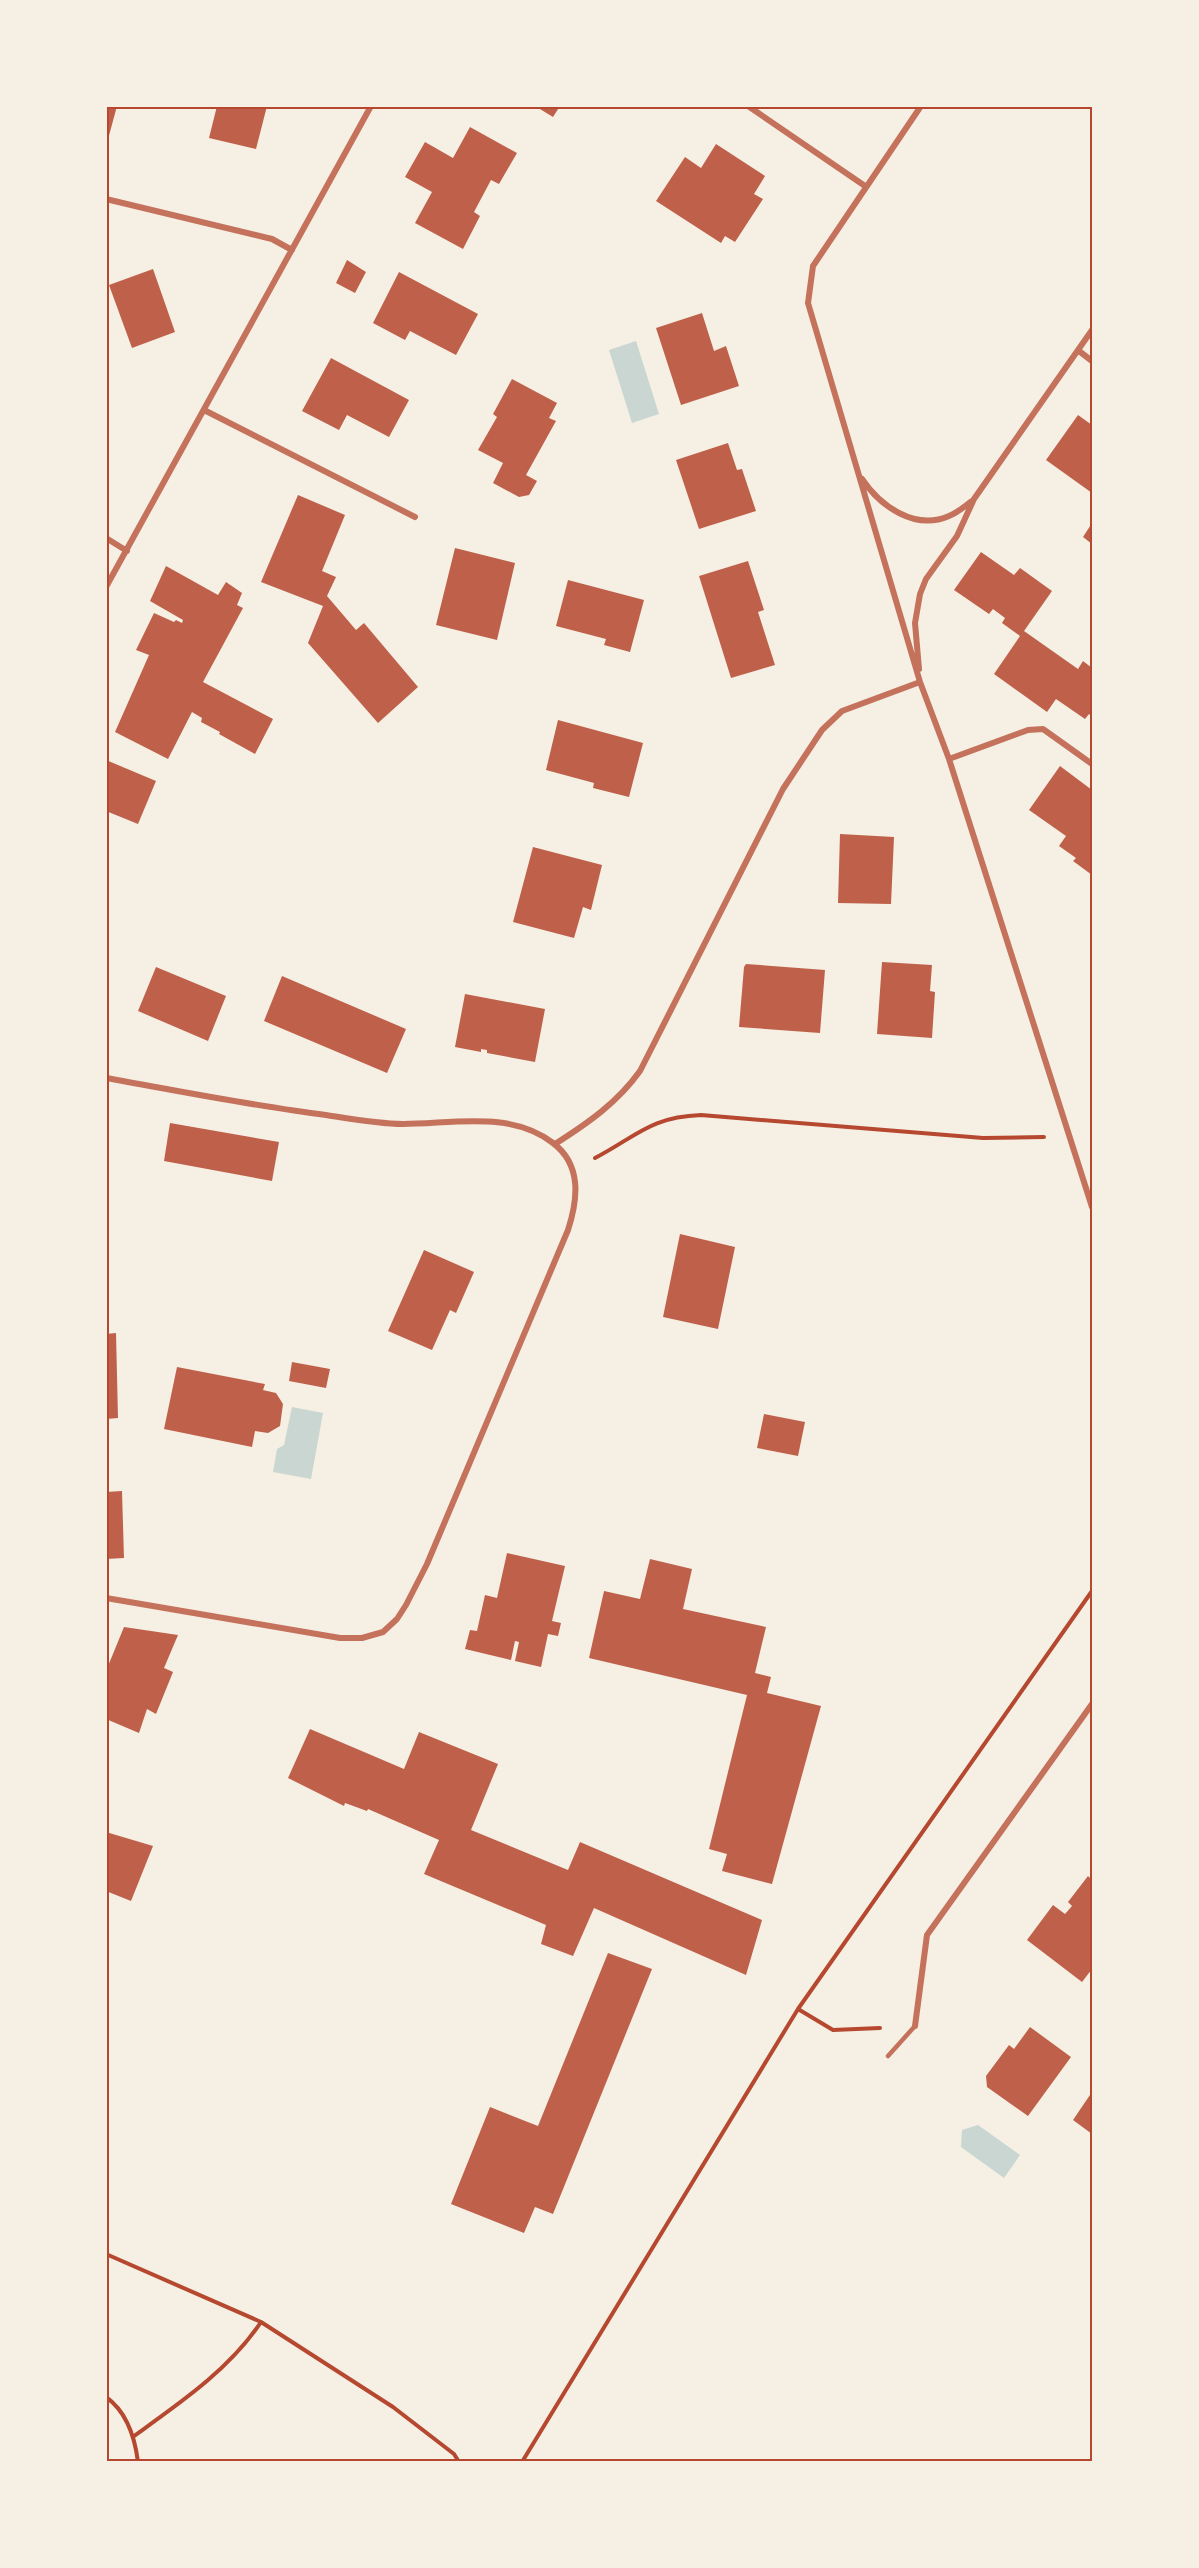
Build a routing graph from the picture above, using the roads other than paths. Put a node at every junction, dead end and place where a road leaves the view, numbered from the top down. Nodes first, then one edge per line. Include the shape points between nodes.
1 (371, 106) edge
2 (748, 106) edge
3 (921, 106) edge
4 (865, 186) junction
5 (106, 199) edge
6 (292, 250) junction
7 (1092, 330) edge
8 (1078, 351) junction
9 (1092, 361) edge
10 (204, 410) junction
11 (859, 474) junction
12 (974, 499) junction
13 (415, 517) dead end
14 (106, 538) edge
15 (127, 551) junction
16 (106, 587) edge
17 (920, 682) junction
18 (949, 759) junction
19 (1092, 764) edge
20 (106, 1078) edge
21 (555, 1144) junction
22 (1092, 1207) edge
23 (106, 1598) edge
24 (1092, 1704) edge
25 (915, 2026) joint
26 (888, 2056) dead end

1 - 6 street
2 - 4 street
3 - 4 street
4 - 11 street via 813,266 808,291 808,303
5 - 6 street via 272,239
6 - 10 street
7 - 8 street
8 - 9 street
8 - 12 street
10 - 13 street
10 - 15 street
11 - 12 street via 881,502 912,518 949,517
11 - 17 street
12 - 17 street via 957,536 934,565 920,594 915,623
14 - 15 street
15 - 16 street
17 - 18 street
17 - 21 street via 842,711 822,730 783,789 640,1071 618,1098
18 - 19 street via 1028,730 1042,729
18 - 22 street
20 - 21 street via 324,1115 402,1124 471,1119 516,1126
21 - 23 street via 573,1169 576,1200 568,1230 427,1564 397,1619 383,1632 362,1638 340,1638
24 - 25 street via 927,1935
25 - 26 lane

